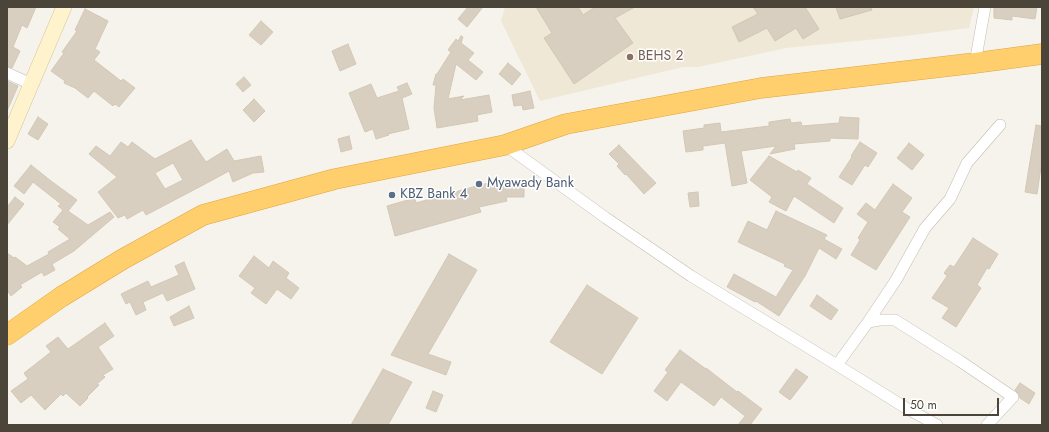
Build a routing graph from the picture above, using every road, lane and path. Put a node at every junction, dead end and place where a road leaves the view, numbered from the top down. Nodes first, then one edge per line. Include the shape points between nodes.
1 (64, 7) edge
2 (985, 7) edge
3 (1042, 54) edge
4 (974, 63) junction
5 (7, 73) edge
6 (31, 84) junction
7 (1000, 126) dead end
8 (7, 141) edge
9 (505, 145) junction
10 (868, 322) junction
11 (7, 335) edge
12 (837, 365) junction
13 (937, 425) edge
14 (986, 425) edge

1 - 6 street
2 - 4 street
3 - 4 highway
4 - 9 highway via 761,88 566,124
5 - 6 street
6 - 8 street
7 - 10 street via 967,163 950,199 925,228 896,280
9 - 11 highway via 335,179 203,215 123,259
9 - 12 street via 691,276
10 - 12 street
10 - 14 street via 895,320 1013,397
12 - 13 street

